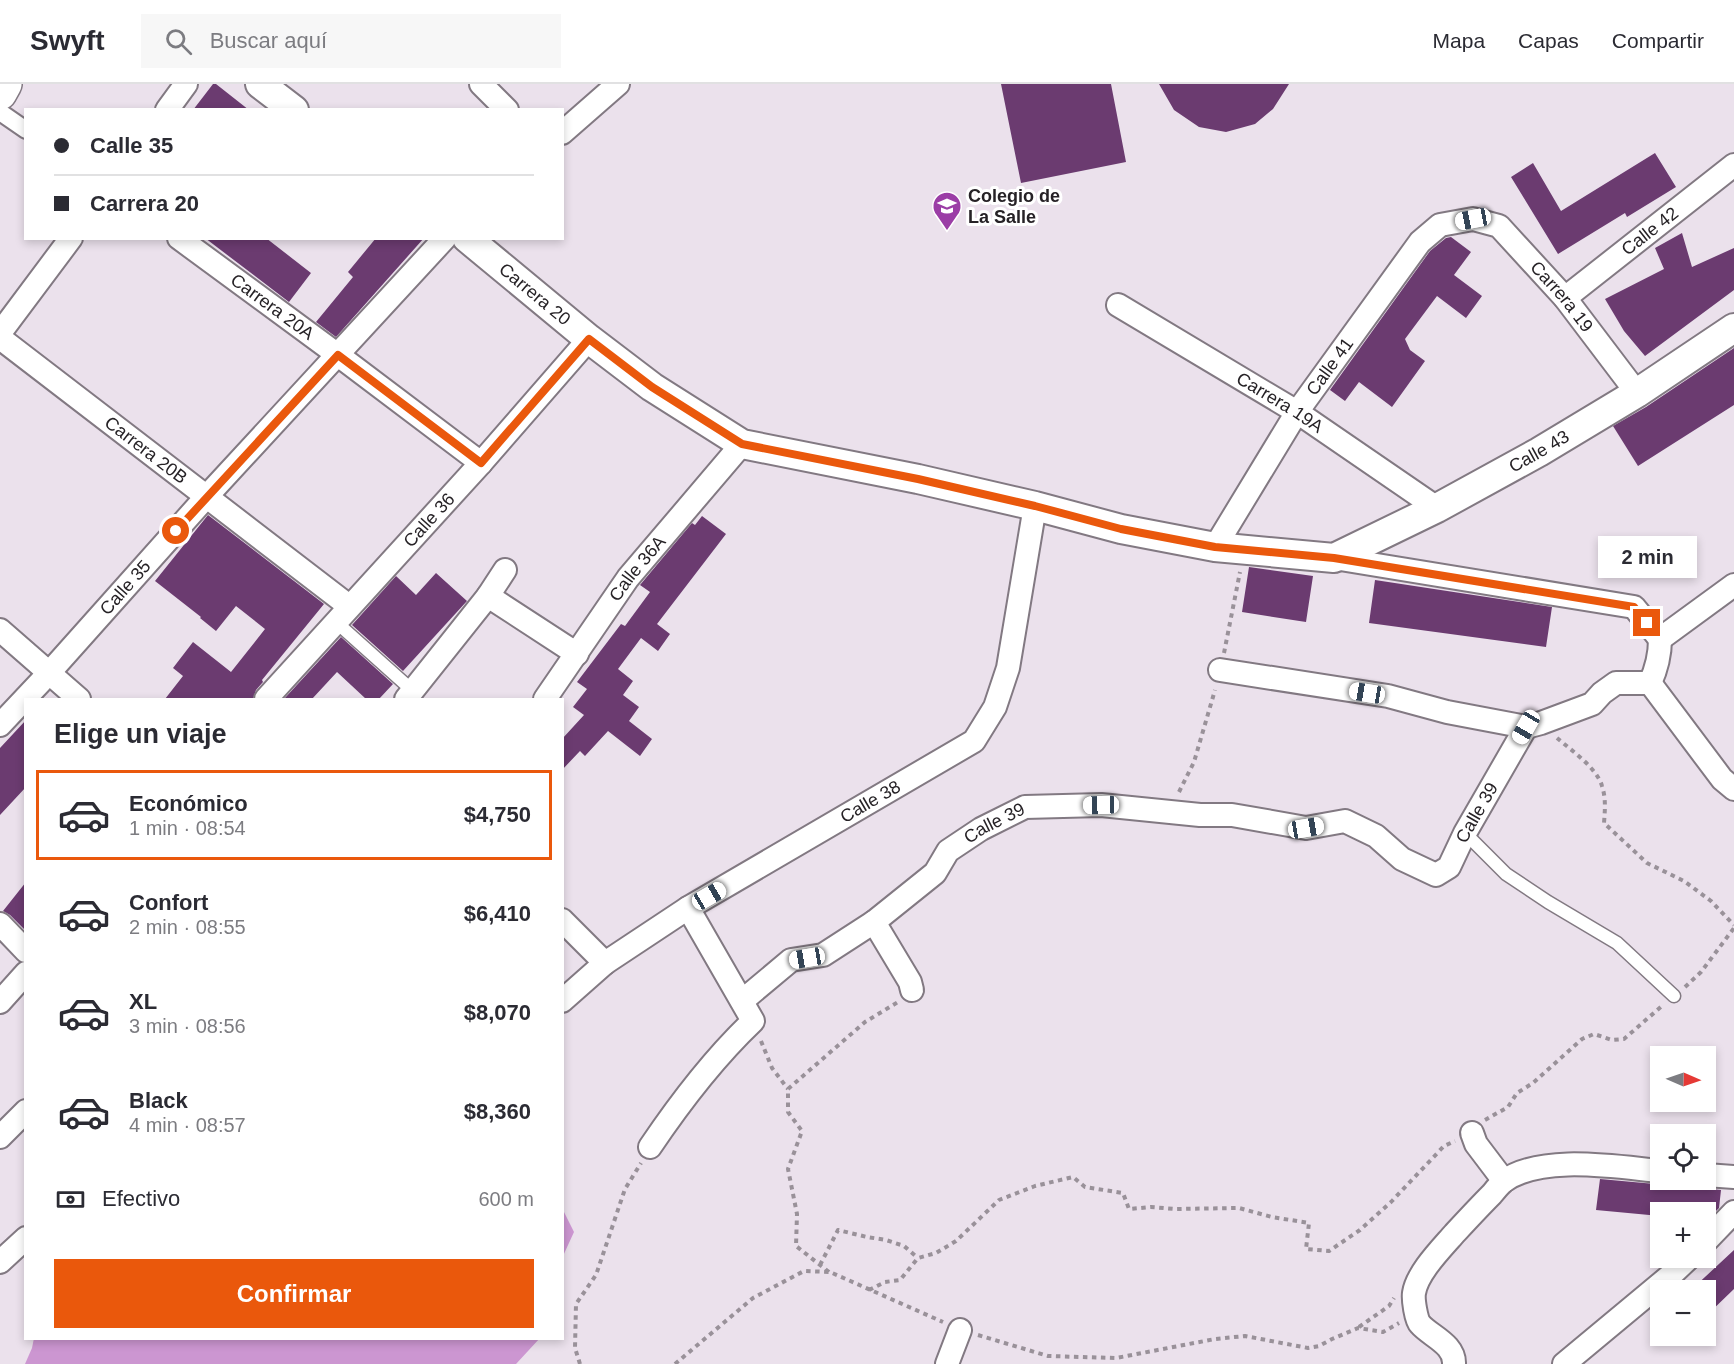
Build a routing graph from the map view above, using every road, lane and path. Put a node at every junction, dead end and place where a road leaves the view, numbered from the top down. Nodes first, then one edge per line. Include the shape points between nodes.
1 (4, 84) edge
2 (186, 84) edge
3 (260, 84) edge
4 (481, 84) edge
5 (618, 84) edge
6 (0, 93) edge
7 (168, 108) edge
8 (291, 108) edge
9 (505, 108) edge
10 (0, 112) edge
11 (24, 129) edge
12 (564, 131) edge
13 (1734, 165) edge
14 (1473, 219) joint
15 (70, 240) edge
16 (181, 240) edge
17 (443, 240) edge
18 (469, 240) edge
19 (1565, 298) junction
20 (1118, 305) dead end
21 (1734, 328) edge
22 (0, 333) edge
23 (0, 338) edge
24 (589, 339) junction
25 (338, 355) junction
26 (1637, 393) junction
27 (1297, 412) junction
28 (742, 444) junction
29 (481, 463) junction
30 (207, 496) junction
31 (1035, 506) junction
32 (1437, 508) junction
33 (1215, 547) junction
34 (1334, 558) junction
35 (505, 570) dead end
36 (1734, 585) edge
37 (488, 596) junction
38 (343, 614) junction
39 (0, 630) edge
40 (1660, 639) junction
41 (577, 654) junction
42 (1220, 670) dead end
43 (50, 673) junction
44 (1650, 683) junction
45 (409, 695) edge
46 (26, 698) edge
47 (78, 698) edge
48 (267, 698) edge
49 (546, 698) edge
50 (24, 700) edge
51 (0, 725) edge
52 (1533, 725) junction
53 (1734, 789) edge
54 (1465, 833) junction
55 (688, 908) junction
56 (564, 922) edge
57 (874, 922) junction
58 (0, 924) edge
59 (1734, 926) edge
60 (24, 949) edge
61 (604, 963) junction
62 (24, 975) edge
63 (912, 990) joint
64 (1674, 996) junction
65 (564, 999) edge
66 (742, 1001) junction
67 (0, 1002) edge
68 (753, 1021) junction
69 (788, 1089) junction
70 (24, 1113) edge
71 (1472, 1132) junction
72 (0, 1137) edge
73 (650, 1147) joint
74 (1650, 1170) edge
75 (1716, 1176) edge
76 (1734, 1177) edge
77 (1504, 1181) junction
78 (1734, 1212) edge
79 (1716, 1231) edge
80 (24, 1240) edge
81 (918, 1258) junction
82 (0, 1262) edge
83 (820, 1265) junction
84 (1678, 1268) edge
85 (830, 1272) junction
86 (1422, 1275) junction
87 (869, 1290) junction
88 (1416, 1317) junction
89 (1358, 1328) junction
90 (960, 1330) junction
91 (580, 1364) edge
92 (675, 1364) edge
93 (947, 1364) edge
94 (1454, 1364) edge
95 (1564, 1364) edge

1 - 6 highway
2 - 7 street
3 - 8 street
4 - 9 street
5 - 12 street
10 - 11 street
13 - 19 street, Calle 42
14 - 19 street, Carrera 19 via 1500,226
14 - 27 street, Calle 41 via 1440,225 1420,242
15 - 22 street
16 - 25 street, Carrera 20A
17 - 25 street, Calle 35
18 - 24 street, Carrera 20
19 - 26 street, Carrera 19
20 - 27 street, Carrera 19A
21 - 26 street, Calle 43
23 - 30 street, Carrera 20B
24 - 28 street, Carrera 20 via 652,387
24 - 29 street, Calle 36
25 - 29 street, Carrera 20A
25 - 30 street, Calle 35
26 - 32 street, Calle 43
27 - 32 street, Carrera 19A
27 - 33 street, Calle 41
28 - 31 street, Carrera 20
28 - 41 street, Calle 36A via 628,578
29 - 38 street, Calle 36
30 - 38 street, Carrera 20B
30 - 43 street, Calle 35
31 - 33 street, Carrera 20 via 1121,529
31 - 55 street, Calle 38 via 1008,668 995,708 974,741
32 - 34 street, Calle 43
33 - 34 street, Carrera 20
34 - 40 street, Carrera 20 via 1634,607
35 - 37 street
36 - 40 street
37 - 41 street
37 - 45 street
38 - 45 lane
38 - 48 street, Calle 36
39 - 43 street
40 - 44 street via 1660,655
41 - 49 street, Calle 36A
42 - 52 street via 1388,696 1448,712
43 - 46 street, Calle 35
43 - 47 street
44 - 52 street via 1617,683 1592,704
44 - 53 street via 1722,779
50 - 51 street, Calle 35
52 - 54 street, Calle 39
52 - 59 path via 1588,766 1602,783 1604,823 1647,863 1684,881 1712,901
54 - 57 street, Calle 39 via 1449,867 1436,875 1402,859 1376,836 1346,821 1306,828 1232,815 1101,805 1025,807 948,851 936,873
54 - 64 lane via 1506,874 1617,944
55 - 61 street, Calle 38
55 - 66 street
56 - 61 street
57 - 63 street
57 - 66 street via 823,955 791,960
58 - 60 street
59 - 64 path via 1701,972
61 - 65 street, Calle 38
62 - 67 street
63 - 69 path via 865,1022
64 - 71 path via 1624,1039 1594,1034 1582,1039 1517,1093 1508,1107
66 - 68 street
68 - 69 path via 772,1068
68 - 73 street via 683,1099
69 - 83 path via 788,1112 802,1131 788,1169 797,1214 796,1246
70 - 72 street
71 - 77 street via 1476,1144
71 - 81 path via 1444,1146 1383,1209 1329,1251 1306,1249 1309,1223 1239,1208 1129,1209 1123,1193 1085,1186 1073,1176 999,1200 956,1240 936,1253
73 - 91 path via 625,1189 596,1275 576,1304 575,1348
74 - 77 street via 1550,1165 1526,1170
75 - 76 street
77 - 86 street
78 - 79 street
80 - 82 street
81 - 83 path via 904,1246 838,1230
81 - 87 path via 900,1280
83 - 85 path
84 - 95 street
85 - 87 path
85 - 92 path via 804,1271 753,1298
86 - 88 street via 1413,1294
86 - 89 path
87 - 90 path
88 - 89 path via 1383,1332
88 - 94 street via 1445,1345
89 - 90 path via 1308,1348 1245,1336 1116,1358 1048,1356
90 - 93 street

